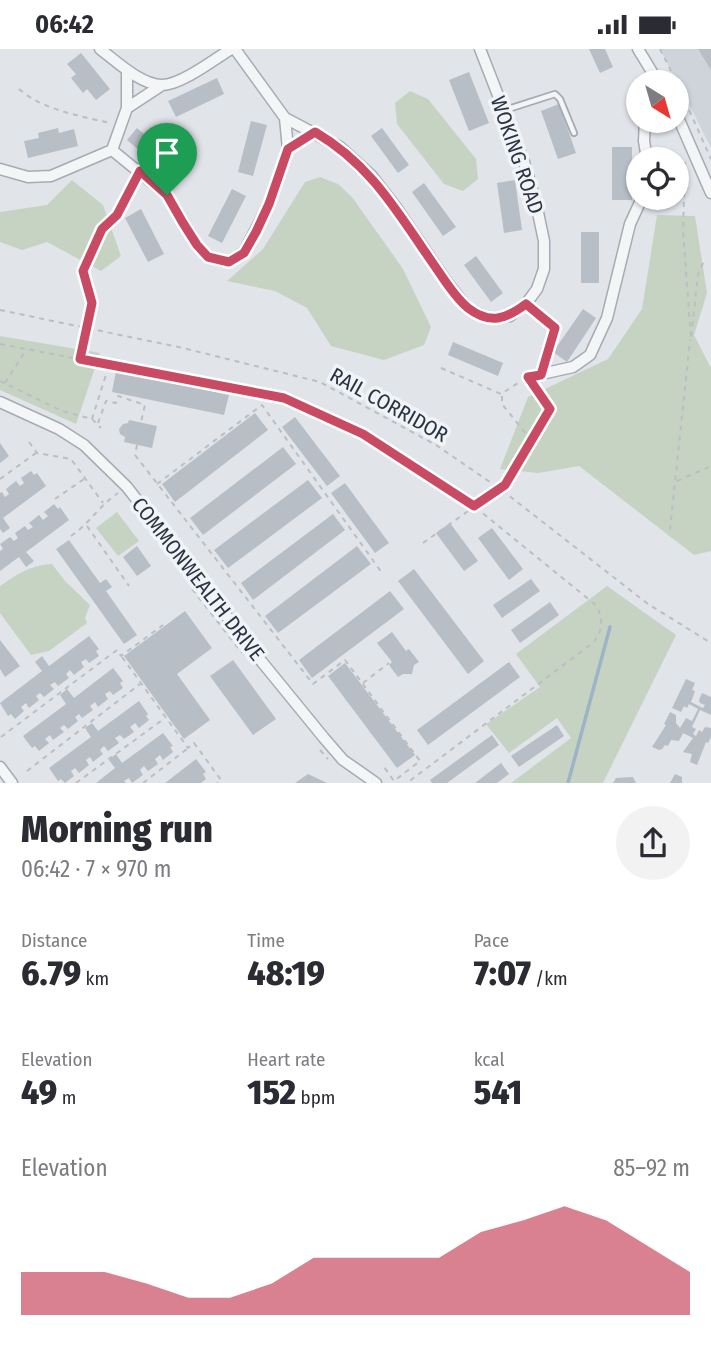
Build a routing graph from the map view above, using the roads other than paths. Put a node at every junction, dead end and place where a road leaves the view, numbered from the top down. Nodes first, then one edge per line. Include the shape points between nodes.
1 (100, 49) edge
2 (233, 49) edge
3 (480, 49) edge
4 (638, 49) edge
5 (127, 70) junction
6 (651, 70) edge
7 (162, 85) junction
8 (127, 108) junction
9 (504, 110) junction
10 (285, 118) junction
11 (315, 132) junction
12 (574, 133) dead end
13 (686, 133) edge
14 (288, 149) junction
15 (112, 151) junction
16 (0, 169) edge
17 (710, 186) edge
18 (636, 210) edge
19 (528, 377) road end
20 (0, 402) edge
21 (0, 767) edge
22 (12, 783) edge
23 (376, 783) edge

1 - 5 street
2 - 7 street
2 - 10 street
3 - 9 street, WOKING ROAD
4 - 6 street
5 - 7 street
5 - 8 street
7 - 8 street
8 - 15 street
9 - 11 street, WOKING ROAD via 536,203 544,269 526,304 510,316 498,318 467,308 371,176 340,146
9 - 12 lane via 555,94
10 - 11 street
10 - 14 street
11 - 14 street
13 - 17 street
14 - 15 street via 256,232 244,253 229,262 208,257 167,195
15 - 16 street via 51,176 28,177
18 - 19 street via 607,318 590,355 573,367
20 - 23 street, COMMONWEALTH DRIVE via 84,445 127,487 324,738 343,760
21 - 22 street

